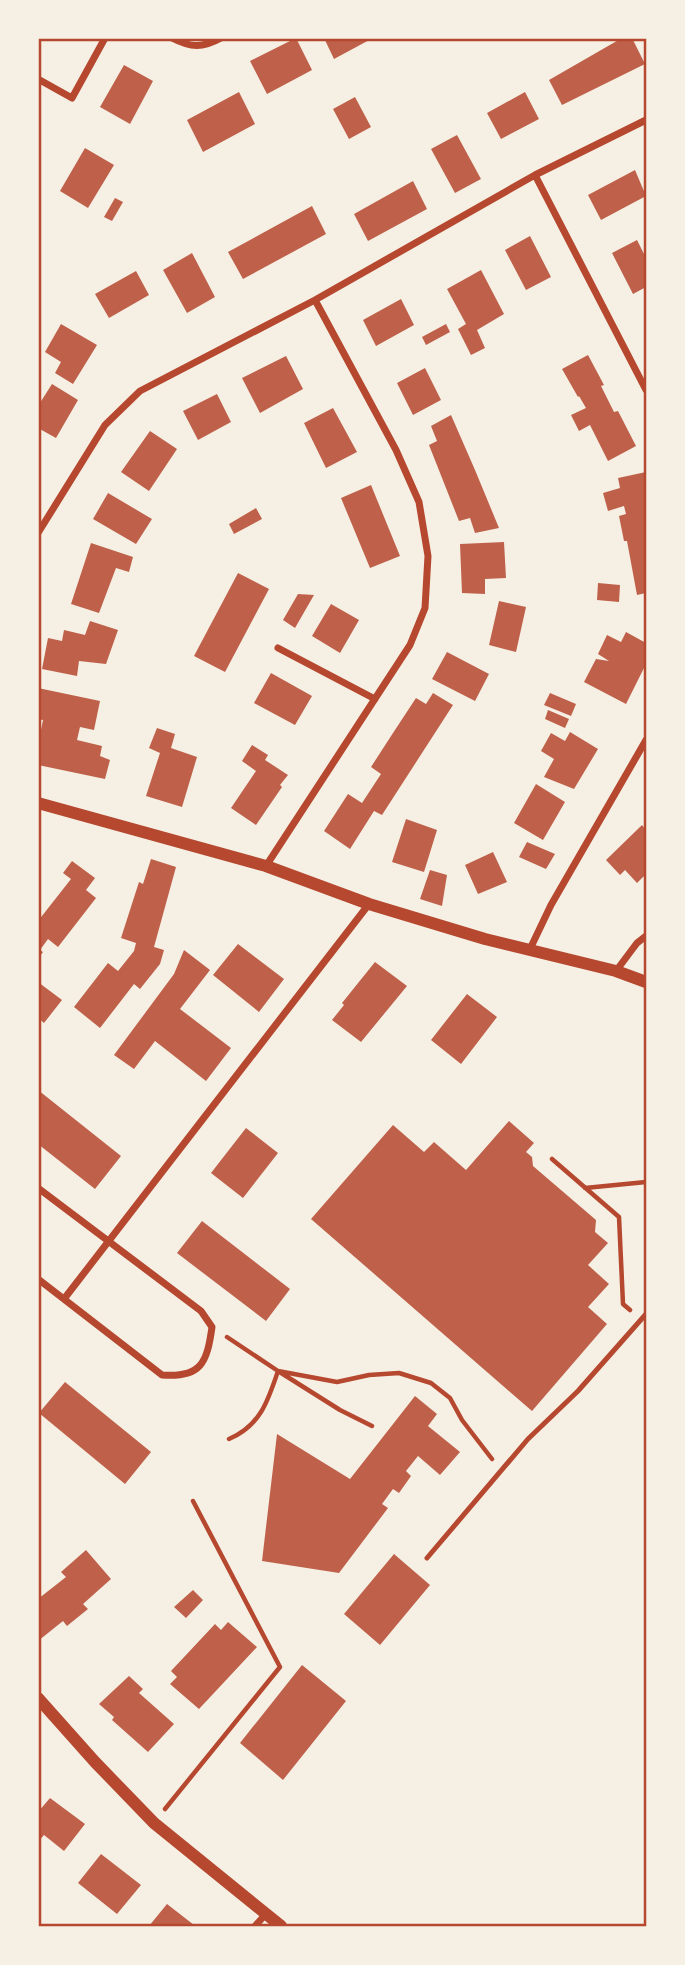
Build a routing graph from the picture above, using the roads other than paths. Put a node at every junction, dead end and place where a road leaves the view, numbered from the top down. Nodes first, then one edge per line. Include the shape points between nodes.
1 (104, 38) edge
2 (172, 38) edge
3 (221, 38) edge
4 (38, 79) edge
5 (646, 120) edge
6 (535, 175) junction
7 (315, 300) junction
8 (646, 390) edge
9 (38, 533) edge
10 (278, 648) dead end
11 (375, 699) junction
12 (646, 740) edge
13 (38, 803) edge
14 (266, 866) junction
15 (369, 904) junction
16 (646, 936) edge
17 (530, 949) junction
18 (615, 971) junction
19 (646, 982) edge
20 (38, 1188) edge
21 (108, 1243) junction
22 (38, 1279) edge
23 (64, 1299) junction
24 (646, 1314) edge
25 (428, 1558) dead end
26 (38, 1698) edge
27 (266, 1914) junction
28 (256, 1927) edge
29 (281, 1927) edge

1 - 4 street via 72,98
2 - 3 street via 201,47
5 - 6 street
6 - 7 street
6 - 8 street
7 - 9 street via 140,391 105,425
7 - 11 street via 419,502 428,556 425,608 410,645
10 - 11 street
11 - 14 street
12 - 17 street
13 - 14 street
14 - 15 street
15 - 17 street
15 - 21 street
16 - 18 street
17 - 18 street
18 - 19 street
20 - 21 street
21 - 23 street
21 - 23 street via 201,1311 212,1327 209,1352 196,1370 183,1376 162,1375
22 - 23 street
24 - 25 lane via 528,1439
26 - 27 street via 154,1823
27 - 28 street
27 - 29 street

